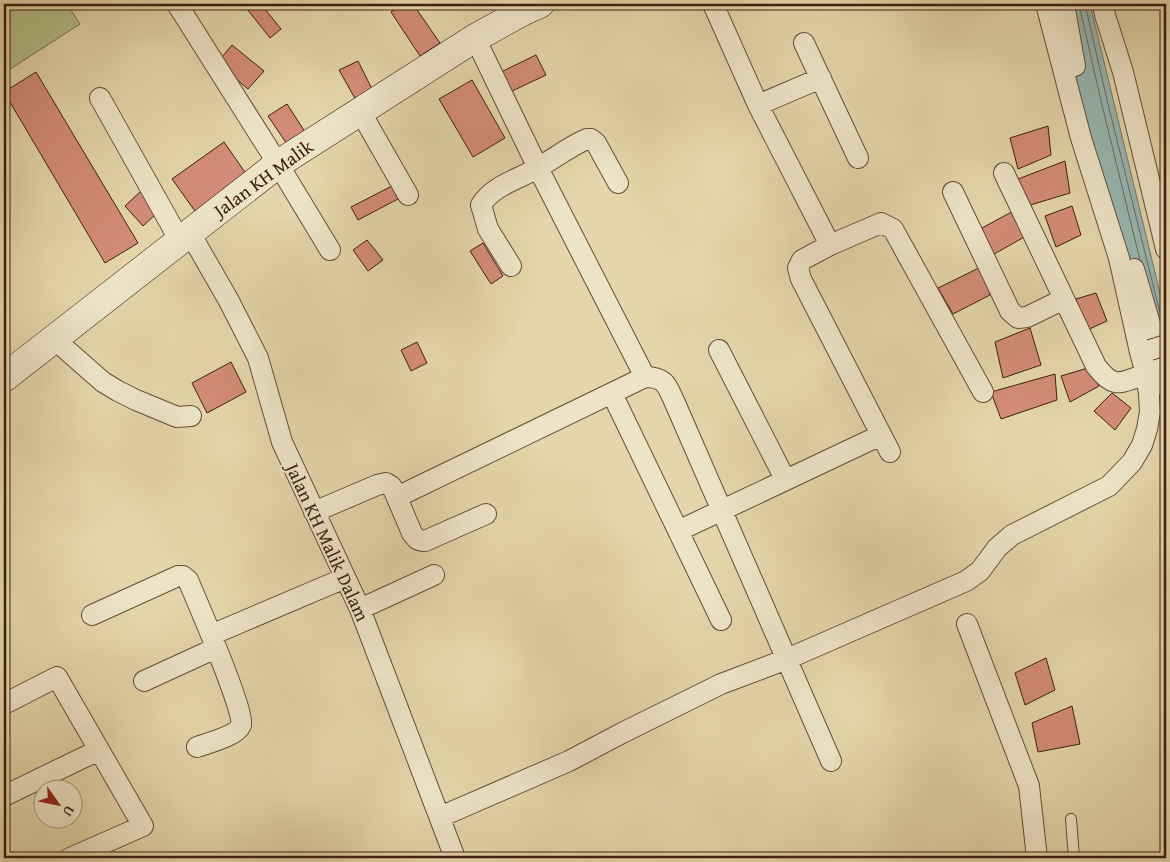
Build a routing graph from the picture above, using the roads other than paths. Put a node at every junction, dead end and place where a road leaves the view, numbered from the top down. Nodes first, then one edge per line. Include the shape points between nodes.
1 (177, 4) edge
2 (713, 4) edge
3 (1046, 4) edge
4 (1064, 4) edge
5 (1103, 4) edge
6 (528, 6) edge
7 (475, 38) junction
8 (804, 43) dead end
9 (821, 78) junction
10 (100, 98) dead end
11 (758, 104) junction
12 (360, 111) junction
13 (858, 158) dead end
14 (278, 164) junction
15 (538, 168) junction
16 (1004, 173) dead end
17 (618, 183) dead end
18 (953, 192) dead end
19 (408, 195) dead end
20 (185, 237) junction
21 (830, 245) junction
22 (1166, 249) edge
23 (330, 250) dead end
24 (511, 266) dead end
25 (1064, 299) junction
26 (54, 339) junction
27 (1152, 349) edge
28 (719, 350) dead end
29 (1146, 374) junction
30 (645, 377) junction
31 (4, 378) edge
32 (1166, 387) edge
33 (983, 392) dead end
34 (618, 404) dead end
35 (191, 416) dead end
36 (785, 479) junction
37 (397, 497) junction
38 (722, 510) junction
39 (314, 512) junction
40 (486, 514) dead end
41 (678, 531) junction
42 (434, 575) dead end
43 (345, 578) junction
44 (360, 609) junction
45 (92, 615) dead end
46 (721, 620) dead end
47 (968, 624) dead end
48 (214, 642) junction
49 (787, 659) junction
50 (144, 681) dead end
51 (4, 704) edge
52 (197, 747) dead end
53 (99, 750) junction
54 (831, 761) dead end
55 (4, 796) edge
56 (440, 817) junction
57 (1071, 819) dead end
58 (70, 858) edge
59 (455, 858) edge
60 (1037, 858) edge
61 (1074, 858) edge

1 - 14 street
2 - 11 street
3 - 27 street via 1081,138
4 - 32 street via 1076,76
5 - 22 street
6 - 7 street, Jalan KH Malik
7 - 12 street, Jalan KH Malik
7 - 15 street
8 - 9 street
9 - 11 street
9 - 13 street
10 - 20 street, Jalan KH Malik Dalam
11 - 21 street
12 - 14 street, Jalan KH Malik
12 - 19 street
14 - 20 street, Jalan KH Malik
14 - 23 street
15 - 17 street via 591,139
15 - 24 street via 494,191 480,205 488,228
15 - 30 street
16 - 25 street
18 - 25 street via 1010,311 1018,318 1027,318
20 - 26 street, Jalan KH Malik
20 - 39 street, Jalan KH Malik Dalam via 229,301 258,358 282,442
21 - 33 street via 881,224 893,229
21 - 36 street via 802,260 798,268 801,279 885,443
25 - 29 street via 1103,376 1119,383
26 - 31 street, Jalan KH Malik
26 - 35 street via 118,391 177,417
27 - 29 street
28 - 36 street
29 - 49 street via 1150,412 1142,445 1132,462 1110,486 1012,534 980,571 966,581
30 - 37 street
30 - 38 street via 656,377 669,389
34 - 41 street
36 - 38 street
37 - 39 street via 392,486 386,483
37 - 40 street via 412,533 419,541
38 - 41 street
38 - 49 street
39 - 43 street, Jalan KH Malik Dalam
41 - 46 street
42 - 44 street
43 - 44 street, Jalan KH Malik Dalam
43 - 48 street
44 - 56 street, Jalan KH Malik Dalam
45 - 48 street via 182,576 188,580
47 - 60 street via 1029,786
48 - 50 street
48 - 52 street via 242,722 235,733
49 - 54 street
49 - 56 street via 721,684 569,761
51 - 53 street via 56,677
53 - 55 street
53 - 58 street via 143,826
56 - 59 street, Jalan KH Malik Dalam
57 - 61 lane

